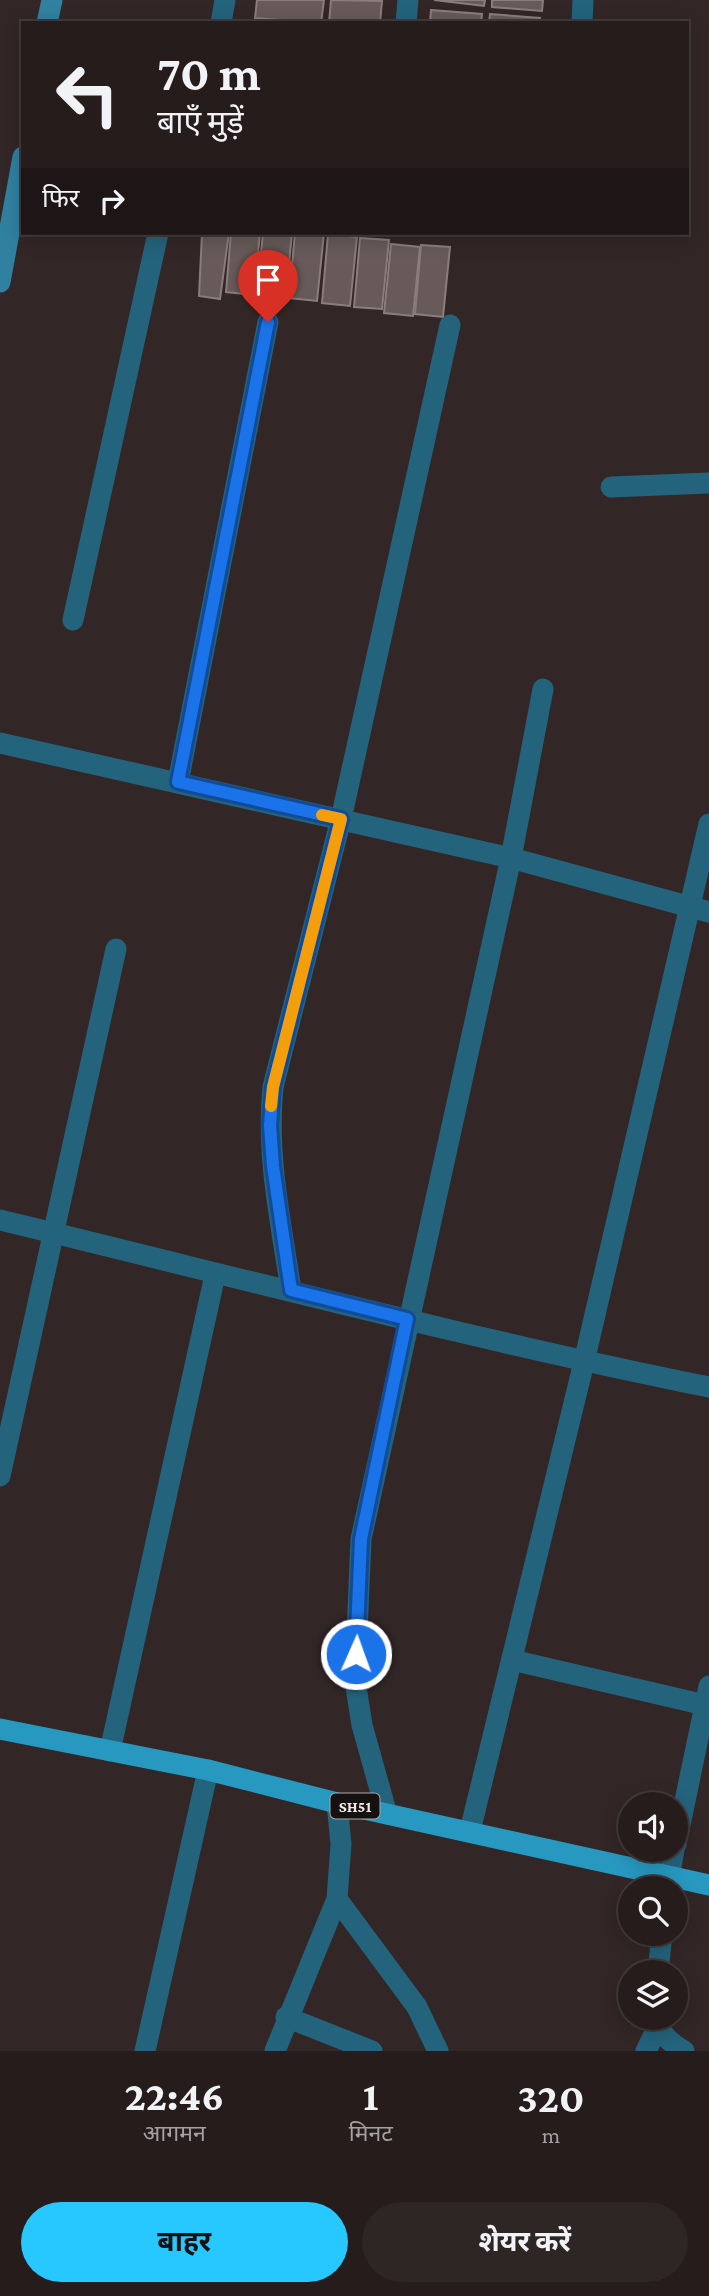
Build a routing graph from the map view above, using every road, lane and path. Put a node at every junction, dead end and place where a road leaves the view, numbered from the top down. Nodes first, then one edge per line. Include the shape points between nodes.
1 (51, 0) edge
2 (225, 0) edge
3 (408, 0) edge
4 (583, 0) edge
5 (47, 21) edge
6 (221, 21) edge
7 (406, 21) edge
8 (582, 21) edge
9 (21, 168) edge
10 (158, 235) edge
11 (1, 275) edge
12 (268, 322) dead end
13 (450, 325) dead end
14 (709, 483) edge
15 (611, 486) dead end
16 (73, 620) dead end
17 (543, 689) dead end
18 (0, 743) edge
19 (178, 782) junction
20 (341, 819) junction
21 (709, 824) edge
22 (511, 858) junction
23 (700, 910) edge
24 (116, 949) dead end
25 (0, 1220) edge
26 (55, 1233) junction
27 (224, 1277) junction
28 (281, 1289) junction
29 (407, 1319) junction
30 (584, 1362) junction
31 (709, 1387) edge
32 (0, 1476) edge
33 (512, 1660) junction
34 (707, 1696) edge
35 (0, 1729) edge
36 (110, 1751) junction
37 (208, 1770) junction
38 (687, 1792) edge
39 (337, 1803) junction
40 (386, 1811) junction
41 (470, 1831) junction
42 (645, 1876) edge
43 (688, 1883) edge
44 (709, 1885) edge
45 (337, 1899) junction
46 (286, 2017) junction
47 (654, 2030) edge
48 (662, 2030) edge
49 (145, 2051) edge
50 (275, 2051) edge
51 (372, 2051) edge
52 (438, 2051) edge
53 (646, 2051) edge
54 (684, 2051) edge

1 - 5 street
2 - 6 street
3 - 7 street
4 - 8 street
9 - 11 street
10 - 16 street
12 - 19 street
13 - 20 street
14 - 15 street
17 - 22 street
18 - 19 street
19 - 20 street
20 - 22 street
20 - 28 street via 273,1087 270,1125
21 - 23 street
22 - 23 street
22 - 29 street
23 - 30 street
24 - 26 street
25 - 26 street
26 - 27 street
26 - 32 street
27 - 28 street
27 - 36 street
28 - 29 street
29 - 30 street
29 - 40 street via 361,1539 355,1681
30 - 31 street
30 - 33 street
33 - 34 street
33 - 41 street
34 - 38 street
35 - 36 main road, SH51
36 - 37 main road, SH51
37 - 39 main road, SH51
37 - 49 street
39 - 40 main road, SH51
39 - 45 street via 341,1844
40 - 41 main road, SH51
41 - 42 main road, SH51
43 - 44 main road, SH51
45 - 46 street
45 - 52 street via 417,2007
46 - 50 street
46 - 51 street
47 - 53 street
48 - 54 street

